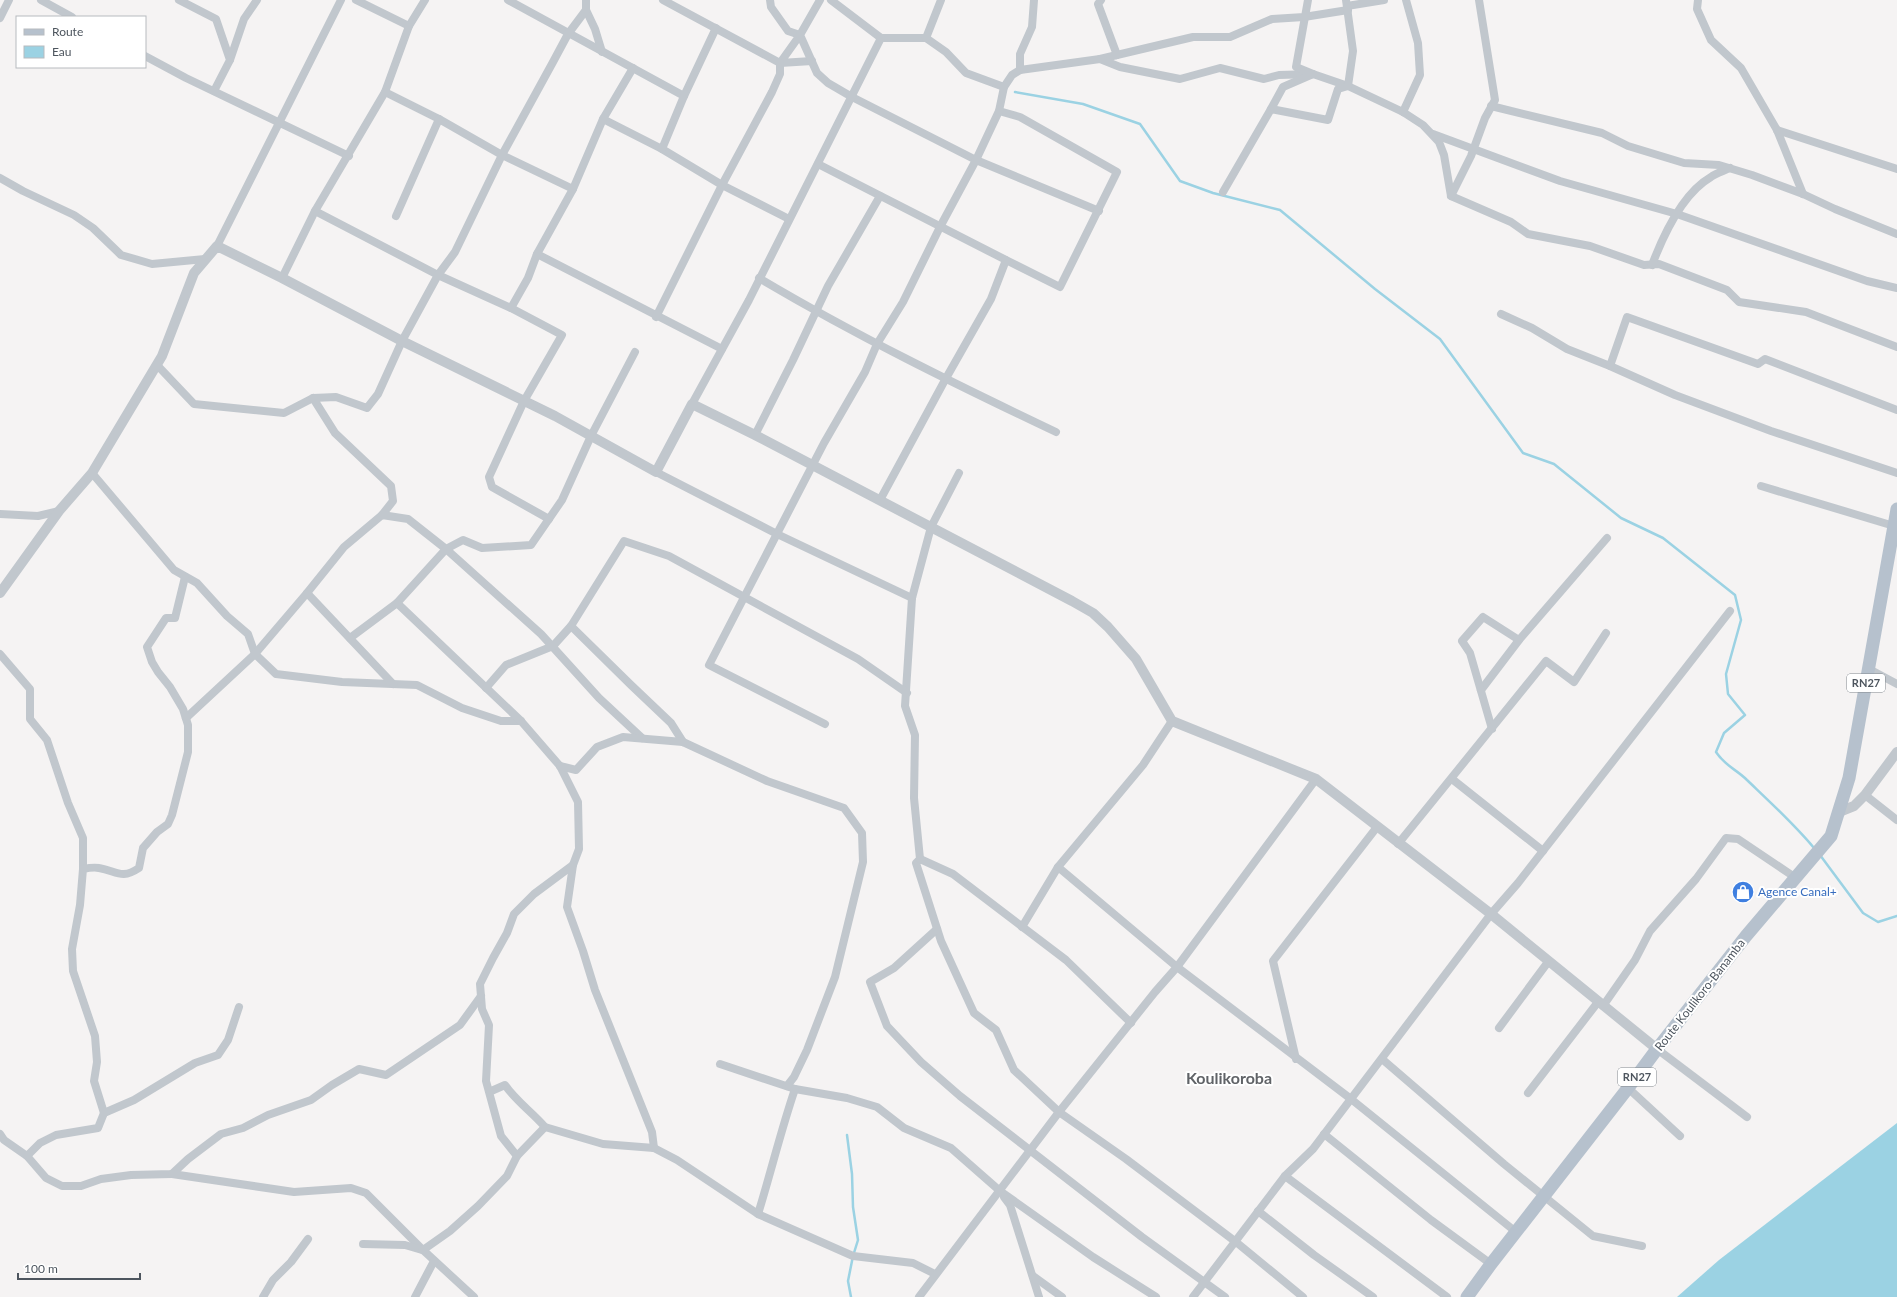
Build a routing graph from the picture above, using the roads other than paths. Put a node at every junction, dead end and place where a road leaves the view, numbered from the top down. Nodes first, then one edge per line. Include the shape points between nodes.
1 (9, 0) edge
2 (41, 0) edge
3 (179, 0) edge
4 (257, 0) edge
5 (341, 0) edge
6 (356, 0) edge
7 (425, 0) edge
8 (508, 0) edge
9 (526, 0) edge
10 (586, 0) edge
11 (663, 0) edge
12 (770, 0) edge
13 (820, 0) edge
14 (831, 0) edge
15 (941, 0) edge
16 (1034, 0) edge
17 (1100, 0) edge
18 (1308, 0) edge
19 (1384, 0) edge
20 (1406, 0) edge
21 (1479, 0) edge
22 (1698, 0) edge
23 (1347, 5) edge
24 (586, 10) junction
25 (530, 11) junction
26 (70, 16) edge
27 (1304, 17) junction
28 (0, 18) edge
29 (409, 26) junction
30 (716, 28) junction
31 (568, 34) junction
32 (800, 35) junction
33 (882, 38) junction
34 (926, 38) junction
35 (602, 52) junction
36 (1116, 55) junction
37 (146, 57) edge
38 (1100, 59) junction
39 (230, 60) junction
40 (812, 61) junction
41 (780, 63) junction
42 (633, 68) junction
43 (1020, 70) junction
44 (1313, 74) junction
45 (1348, 86) junction
46 (1004, 87) junction
47 (214, 91) junction
48 (385, 92) junction
49 (684, 96) junction
50 (852, 97) junction
51 (1491, 106) junction
52 (1272, 109) junction
53 (999, 111) junction
54 (1402, 112) junction
55 (603, 119) junction
56 (439, 120) junction
57 (279, 123) junction
58 (1777, 130) junction
59 (1430, 133) junction
60 (662, 149) junction
61 (1473, 149) junction
62 (349, 156) junction
63 (502, 156) junction
64 (976, 160) junction
65 (818, 164) junction
66 (1730, 168) junction
67 (1897, 169) edge
68 (0, 178) edge
69 (722, 185) junction
70 (573, 189) junction
71 (1223, 192) dead end
72 (1803, 194) junction
73 (880, 196) junction
74 (1451, 196) junction
75 (315, 212) junction
76 (1099, 212) junction
77 (1677, 214) junction
78 (396, 216) dead end
79 (789, 219) junction
80 (940, 227) junction
81 (1897, 234) edge
82 (217, 246) junction
83 (537, 254) junction
84 (205, 259) junction
85 (1006, 260) junction
86 (1652, 265) junction
87 (438, 275) junction
88 (282, 278) junction
89 (759, 278) junction
90 (1897, 288) edge
91 (511, 308) junction
92 (816, 312) junction
93 (1501, 314) dead end
94 (656, 317) junction
95 (402, 341) junction
96 (877, 344) junction
97 (1897, 347) edge
98 (722, 349) junction
99 (635, 352) dead end
100 (157, 365) junction
101 (1610, 366) junction
102 (945, 380) junction
103 (313, 398) junction
104 (524, 400) junction
105 (692, 404) junction
106 (1897, 410) edge
107 (1056, 432) dead end
108 (755, 435) junction
109 (591, 436) junction
110 (814, 466) junction
111 (656, 472) junction
112 (959, 473) dead end
113 (1897, 473) edge
114 (92, 474) junction
115 (1761, 486) dead end
116 (880, 500) junction
117 (1897, 509) edge
118 (59, 511) junction
119 (0, 514) edge
120 (382, 515) junction
121 (549, 519) junction
122 (1894, 526) junction
123 (931, 527) junction
124 (777, 534) junction
125 (1607, 538) dead end
126 (446, 549) junction
127 (185, 577) junction
128 (0, 593) edge
129 (307, 593) junction
130 (745, 598) junction
131 (912, 598) junction
132 (397, 603) junction
133 (1730, 611) dead end
134 (571, 626) junction
135 (1606, 633) dead end
136 (350, 638) junction
137 (1519, 640) junction
138 (553, 646) junction
139 (0, 654) edge
140 (255, 654) junction
141 (1869, 669) junction
142 (393, 684) junction
143 (1897, 684) edge
144 (486, 688) junction
145 (1480, 690) junction
146 (907, 693) junction
147 (186, 718) junction
148 (521, 721) junction
149 (1172, 722) junction
150 (825, 724) dead end
151 (1492, 728) junction
152 (642, 738) junction
153 (682, 742) junction
154 (1897, 752) edge
155 (560, 766) junction
156 (1316, 779) junction
157 (1452, 779) junction
158 (1866, 795) junction
159 (1840, 812) junction
160 (1897, 820) edge
161 (1377, 827) junction
162 (1398, 844) junction
163 (1543, 851) junction
164 (920, 859) junction
165 (573, 865) junction
166 (1058, 866) junction
167 (83, 869) junction
168 (1796, 878) junction
169 (1491, 914) junction
170 (1022, 927) junction
171 (937, 929) junction
172 (1548, 962) junction
173 (1177, 967) junction
174 (481, 996) junction
175 (1601, 1004) junction
176 (239, 1007) dead end
177 (1131, 1023) junction
178 (1499, 1028) dead end
179 (1657, 1049) junction
180 (1296, 1059) junction
181 (1382, 1059) junction
182 (720, 1064) dead end
183 (787, 1086) junction
184 (1628, 1088) junction
185 (795, 1089) junction
186 (489, 1092) junction
187 (1528, 1093) dead end
188 (1350, 1099) junction
189 (1060, 1112) junction
190 (104, 1113) junction
191 (1747, 1117) dead end
192 (545, 1127) junction
193 (1324, 1134) junction
194 (1680, 1136) dead end
195 (1, 1137) edge
196 (654, 1148) junction
197 (1030, 1150) junction
198 (27, 1156) junction
199 (517, 1156) junction
200 (172, 1174) junction
201 (1285, 1176) junction
202 (1000, 1191) junction
203 (1544, 1196) junction
204 (1258, 1211) junction
205 (758, 1214) junction
206 (1516, 1232) junction
207 (308, 1239) dead end
208 (1236, 1242) junction
209 (363, 1244) dead end
210 (1642, 1246) dead end
211 (423, 1250) junction
212 (434, 1261) junction
213 (1491, 1264) junction
214 (935, 1274) junction
215 (1032, 1276) junction
216 (1205, 1282) junction
217 (263, 1297) edge
218 (415, 1297) edge
219 (474, 1297) edge
220 (919, 1297) edge
221 (1039, 1297) edge
222 (1062, 1297) edge
223 (1156, 1297) edge
224 (1193, 1297) edge
225 (1226, 1297) edge
226 (1303, 1297) edge
227 (1373, 1297) edge
228 (1447, 1297) edge
229 (1467, 1297) edge

1 - 28 street
2 - 26 street
3 - 39 street via 216,19
4 - 39 street via 244,19
5 - 57 street
6 - 29 street
7 - 29 street
8 - 25 street
9 - 25 street
10 - 24 street
11 - 30 street
12 - 32 street via 771,7 788,31
13 - 32 street
14 - 33 street
15 - 34 street
16 - 43 street via 1032,27 1020,54
17 - 36 street via 1098,4
18 - 27 street
19 - 23 street
20 - 54 street via 1418,43 1420,75
21 - 51 street via 1495,100
22 - 58 street via 1697,9 1711,40 1741,68
23 - 27 street
23 - 45 street via 1353,51
24 - 31 street
24 - 35 street
25 - 31 street
27 - 36 street via 1272,19 1230,37 1193,37
27 - 44 street via 1296,67
29 - 48 street
30 - 41 street
30 - 49 street
31 - 35 street
31 - 63 street
32 - 40 street
32 - 41 street
33 - 34 street
33 - 50 street
34 - 46 street via 946,52 966,73
35 - 42 street
36 - 38 street
37 - 47 street
38 - 43 street
38 - 44 street via 1120,67 1180,79 1220,68 1264,79 1279,75
39 - 47 street
40 - 41 street
40 - 50 street via 817,73 828,83
41 - 69 street via 780,74 772,92
42 - 49 street
42 - 55 street
43 - 46 street via 1012,75
44 - 45 street
44 - 52 street via 1283,87
45 - 52 street via 1338,89 1328,120
45 - 54 street
46 - 53 street
47 - 57 street
48 - 56 street
48 - 62 street
49 - 60 street
50 - 64 street
50 - 65 street
51 - 61 street
51 - 66 street via 1602,133 1628,146 1684,163
52 - 71 street
53 - 64 street
53 - 76 street via 1020,117 1117,172
54 - 59 street
55 - 60 street
55 - 70 street
56 - 63 street
56 - 78 street
57 - 62 street
57 - 82 street
58 - 67 street
58 - 72 street
59 - 61 street
59 - 74 street via 1439,142 1444,155
60 - 69 street
61 - 74 street
61 - 77 street via 1560,181
62 - 75 street
63 - 70 street
63 - 87 street via 455,252
64 - 76 street
64 - 80 street
65 - 73 street
65 - 79 street
66 - 72 street
66 - 77 street via 1711,176 1698,186
68 - 84 street via 74,215 94,228 121,256 152,264
69 - 79 street
69 - 94 street
70 - 83 street
72 - 81 street
73 - 80 street
73 - 92 street via 828,286
74 - 86 street via 1511,222 1528,234 1590,246 1644,265
75 - 87 street
75 - 88 street
76 - 85 street via 1060,287
77 - 86 street via 1661,241
77 - 90 street via 1866,281
79 - 89 street
80 - 85 street
80 - 96 street via 902,302
82 - 84 street
82 - 88 street
83 - 91 street via 528,278
83 - 94 street
84 - 100 street via 194,273
85 - 102 street via 991,299
86 - 97 street via 1659,264 1726,290 1739,302 1806,312
87 - 91 street
87 - 95 street
88 - 95 street
89 - 92 street
89 - 98 street
91 - 104 street via 562,335
92 - 96 street
92 - 108 street
93 - 101 street via 1532,328 1567,349
94 - 98 street
95 - 103 street via 378,394 367,408 336,397
95 - 104 street
96 - 102 street
96 - 110 street via 865,372 824,443
98 - 105 street
99 - 109 street
100 - 103 street via 194,404 284,413
100 - 114 street
101 - 106 street via 1628,317 1758,364 1765,359
101 - 113 street via 1675,395 1771,431
102 - 107 street
102 - 116 street
103 - 120 street via 335,433 390,486 393,501
104 - 109 street
104 - 121 street via 489,476 492,487
105 - 108 street
105 - 111 street
108 - 110 street
109 - 111 street
109 - 121 street via 562,500
110 - 116 street
110 - 124 street
111 - 124 street
112 - 123 street
114 - 118 street
114 - 127 street via 174,570
115 - 122 street
116 - 123 street
117 - 122 main road, RN27
118 - 119 street via 38,516
118 - 128 street
120 - 126 street via 408,519
120 - 129 street via 344,547
121 - 126 street via 531,545 482,548 463,540
122 - 141 main road, RN27
123 - 131 street
123 - 149 street via 1093,613 1136,659
124 - 130 street
124 - 131 street
125 - 137 street
126 - 132 street
126 - 138 street
127 - 140 street via 197,583 227,616 248,634
127 - 147 street via 175,618 166,618 147,647 152,662 170,687
129 - 136 street
129 - 140 street
130 - 134 street via 669,556 624,541
130 - 146 street via 858,659
130 - 150 street via 710,666
131 - 146 street
132 - 136 street
132 - 144 street
133 - 163 street
134 - 138 street
134 - 153 street via 671,722
135 - 151 street via 1574,682 1546,661
136 - 142 street
137 - 145 street
137 - 145 street via 1483,617 1462,642 1470,653
138 - 144 street via 506,665
138 - 152 street via 599,698
139 - 167 street via 30,689 30,719 47,740 68,803 83,838
140 - 142 street via 276,674 342,682
140 - 147 street
141 - 143 street
141 - 159 main road, RN27 via 1849,778
142 - 148 street via 417,685 462,708 501,721
144 - 148 street
145 - 151 street
146 - 164 street via 905,706 915,736 914,798
147 - 167 street via 188,752 172,814 168,824 157,832 144,848 139,868 130,874 99,868
148 - 155 street
149 - 156 street
149 - 166 street via 1143,765
151 - 157 street
152 - 153 street
152 - 155 street via 623,737 597,747 576,770
153 - 183 street via 767,781 844,808 862,833 863,862 834,976 807,1050
154 - 158 street
155 - 165 street via 578,802 579,849
156 - 161 street
156 - 173 street
157 - 162 street
157 - 163 street
158 - 159 street via 1854,806
158 - 160 street
159 - 168 main road, Route Koulikoro-Banamba / RN27 via 1831,836
161 - 162 street
161 - 180 street via 1273,962
162 - 169 street
163 - 169 street
164 - 170 street via 953,874
164 - 171 street via 916,863
165 - 174 street via 534,894 514,914 507,933 480,984
165 - 196 street via 567,907 595,990 652,1132
166 - 170 street
166 - 173 street
167 - 190 street via 72,949 73,971 95,1036 97,1062 94,1081
168 - 175 street via 1738,839 1726,838 1696,879 1650,931 1635,960
168 - 179 main road, Route Koulikoro-Banamba / RN27 via 1746,936
169 - 172 street
169 - 181 street
170 - 177 street via 1066,960
171 - 189 street via 974,1013 996,1030 1014,1070
171 - 197 street via 894,968 870,982 887,1026 921,1062 960,1096
172 - 175 street
172 - 178 street
173 - 177 street
173 - 180 street
174 - 186 street via 482,1009 489,1024 486,1081
174 - 200 street via 460,1025 386,1075 359,1069 311,1100 268,1115 243,1128 221,1134
175 - 179 street
175 - 187 street
176 - 190 street via 228,1040 218,1055 195,1063 134,1100
177 - 189 street
179 - 184 main road, Route Koulikoro-Banamba / RN27
179 - 191 street
180 - 188 street
181 - 188 street
181 - 203 street
182 - 183 street
183 - 185 street
184 - 194 street
184 - 203 main road, Route Koulikoro-Banamba / RN27
185 - 202 street via 847,1098 877,1107 904,1128 951,1148
185 - 205 street
186 - 192 street via 505,1085 515,1099
186 - 199 street via 501,1136
188 - 193 street
188 - 206 street
189 - 197 street
189 - 208 street
190 - 198 street via 98,1128 56,1135 40,1143
192 - 196 street via 603,1144
192 - 199 street
193 - 201 street
193 - 213 street via 1431,1220
195 - 198 street
196 - 205 street via 677,1160
197 - 202 street
197 - 216 street via 1142,1237
198 - 200 street via 46,1178 62,1186 81,1186 101,1179 131,1175
199 - 211 street via 507,1176 478,1206 450,1231
200 - 211 street via 294,1192 352,1188 366,1193
201 - 204 street
201 - 228 street
202 - 214 street
202 - 215 street via 1010,1205
202 - 223 street via 1093,1257
203 - 206 main road, Route Koulikoro-Banamba / RN27
203 - 210 street via 1593,1236
204 - 208 street
204 - 227 street
205 - 214 street via 853,1256 913,1262
206 - 213 main road, Route Koulikoro-Banamba / RN27
207 - 217 street via 291,1262 273,1280
208 - 216 street
208 - 226 street
209 - 211 street via 405,1245
211 - 212 street
212 - 218 street
212 - 219 street
213 - 229 main road, Route Koulikoro-Banamba / RN27
214 - 220 street
215 - 221 street
215 - 222 street
216 - 224 street
216 - 225 street

